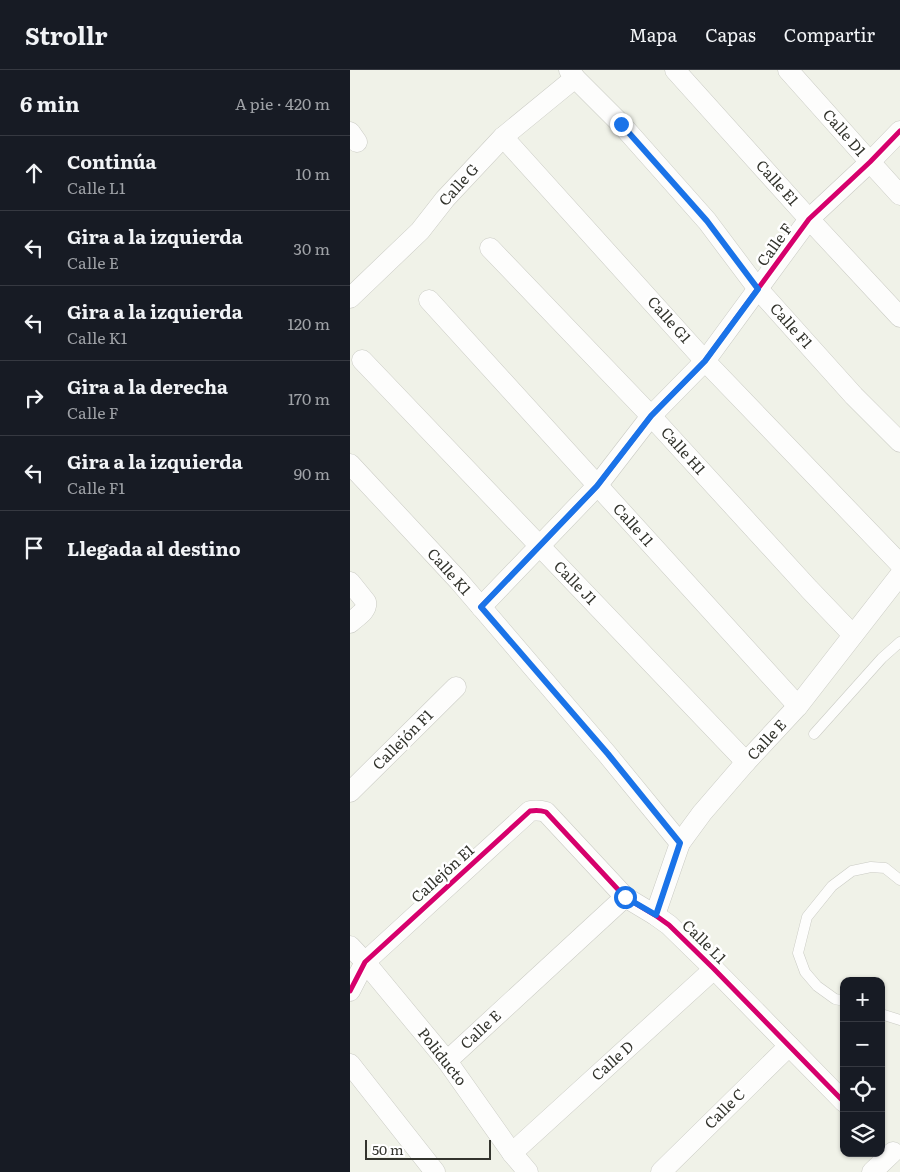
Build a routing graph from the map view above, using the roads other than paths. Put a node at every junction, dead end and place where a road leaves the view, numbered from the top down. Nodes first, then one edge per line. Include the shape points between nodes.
1 (675, 70) edge
2 (788, 70) edge
3 (572, 74) edge
4 (900, 131) edge
5 (504, 137) junction
6 (870, 162) junction
7 (900, 195) edge
8 (809, 219) junction
9 (490, 248) dead end
10 (758, 289) junction
11 (350, 298) edge
12 (429, 300) dead end
13 (900, 318) edge
14 (362, 360) dead end
15 (705, 361) junction
16 (651, 416) junction
17 (900, 442) edge
18 (350, 464) edge
19 (597, 486) junction
20 (540, 546) junction
21 (900, 564) edge
22 (900, 575) edge
23 (350, 582) edge
24 (481, 607) junction
25 (350, 623) edge
26 (853, 635) junction
27 (900, 642) edge
28 (456, 687) dead end
29 (798, 706) junction
30 (814, 734) dead end
31 (746, 762) junction
32 (350, 792) edge
33 (540, 810) joint
34 (680, 843) junction
35 (900, 880) edge
36 (625, 897) junction
37 (656, 915) junction
38 (350, 946) edge
39 (364, 962) junction
40 (714, 969) junction
41 (350, 991) edge
42 (840, 1001) edge
43 (885, 1015) edge
44 (900, 1020) edge
45 (790, 1046) junction
46 (447, 1061) junction
47 (350, 1064) edge
48 (840, 1098) edge
49 (891, 1151) edge
50 (512, 1153) junction
51 (435, 1172) edge
52 (528, 1172) edge
53 (661, 1172) edge
54 (872, 1172) edge

1 - 8 street, Calle E1
2 - 6 street, Calle D1
3 - 5 street, Calle G
3 - 10 street, Calle F1 via 707,221
4 - 6 street, Calle F
5 - 11 street, Calle G via 445,199 420,231
5 - 15 street, Calle G1
6 - 7 street, Calle D1
6 - 8 street, Calle F
8 - 10 street, Calle F
8 - 13 street, Calle E1
9 - 16 street, Calle H1
10 - 15 street, Calle F
10 - 17 street, Calle F1
12 - 19 street, Calle I1
14 - 20 street, Calle J1
15 - 16 street, Calle F
15 - 21 street, Calle G1
16 - 19 street, Calle F
16 - 26 street, Calle H1
18 - 24 street, Calle K1
19 - 20 street, Calle F
19 - 29 street, Calle I1
20 - 24 street, Calle F
20 - 31 street, Calle J1
22 - 26 street, Calle E
23 - 25 street via 367,605
24 - 34 street, Calle K1
26 - 29 street, Calle E
27 - 30 lane
28 - 32 street, Callejón F1
29 - 31 street, Calle E
31 - 34 street, Calle E
33 - 36 street, Calle L1 via 546,812
33 - 39 street, Callejón E1 via 530,812
34 - 37 street, Calle E
35 - 42 lane via 885,868 852,871 832,886 807,917 798,953 805,972 817,986
36 - 37 street, Calle L1
36 - 46 street, Calle E
37 - 40 street, Calle L1
38 - 39 street, Poliducto
39 - 41 street
39 - 46 street, Poliducto
40 - 45 street, Calle L1
40 - 50 street, Calle D
43 - 44 lane
45 - 48 street, Calle L1
45 - 53 street, Calle C
46 - 50 street, Poliducto
47 - 51 street
49 - 54 street
50 - 52 street, Poliducto

